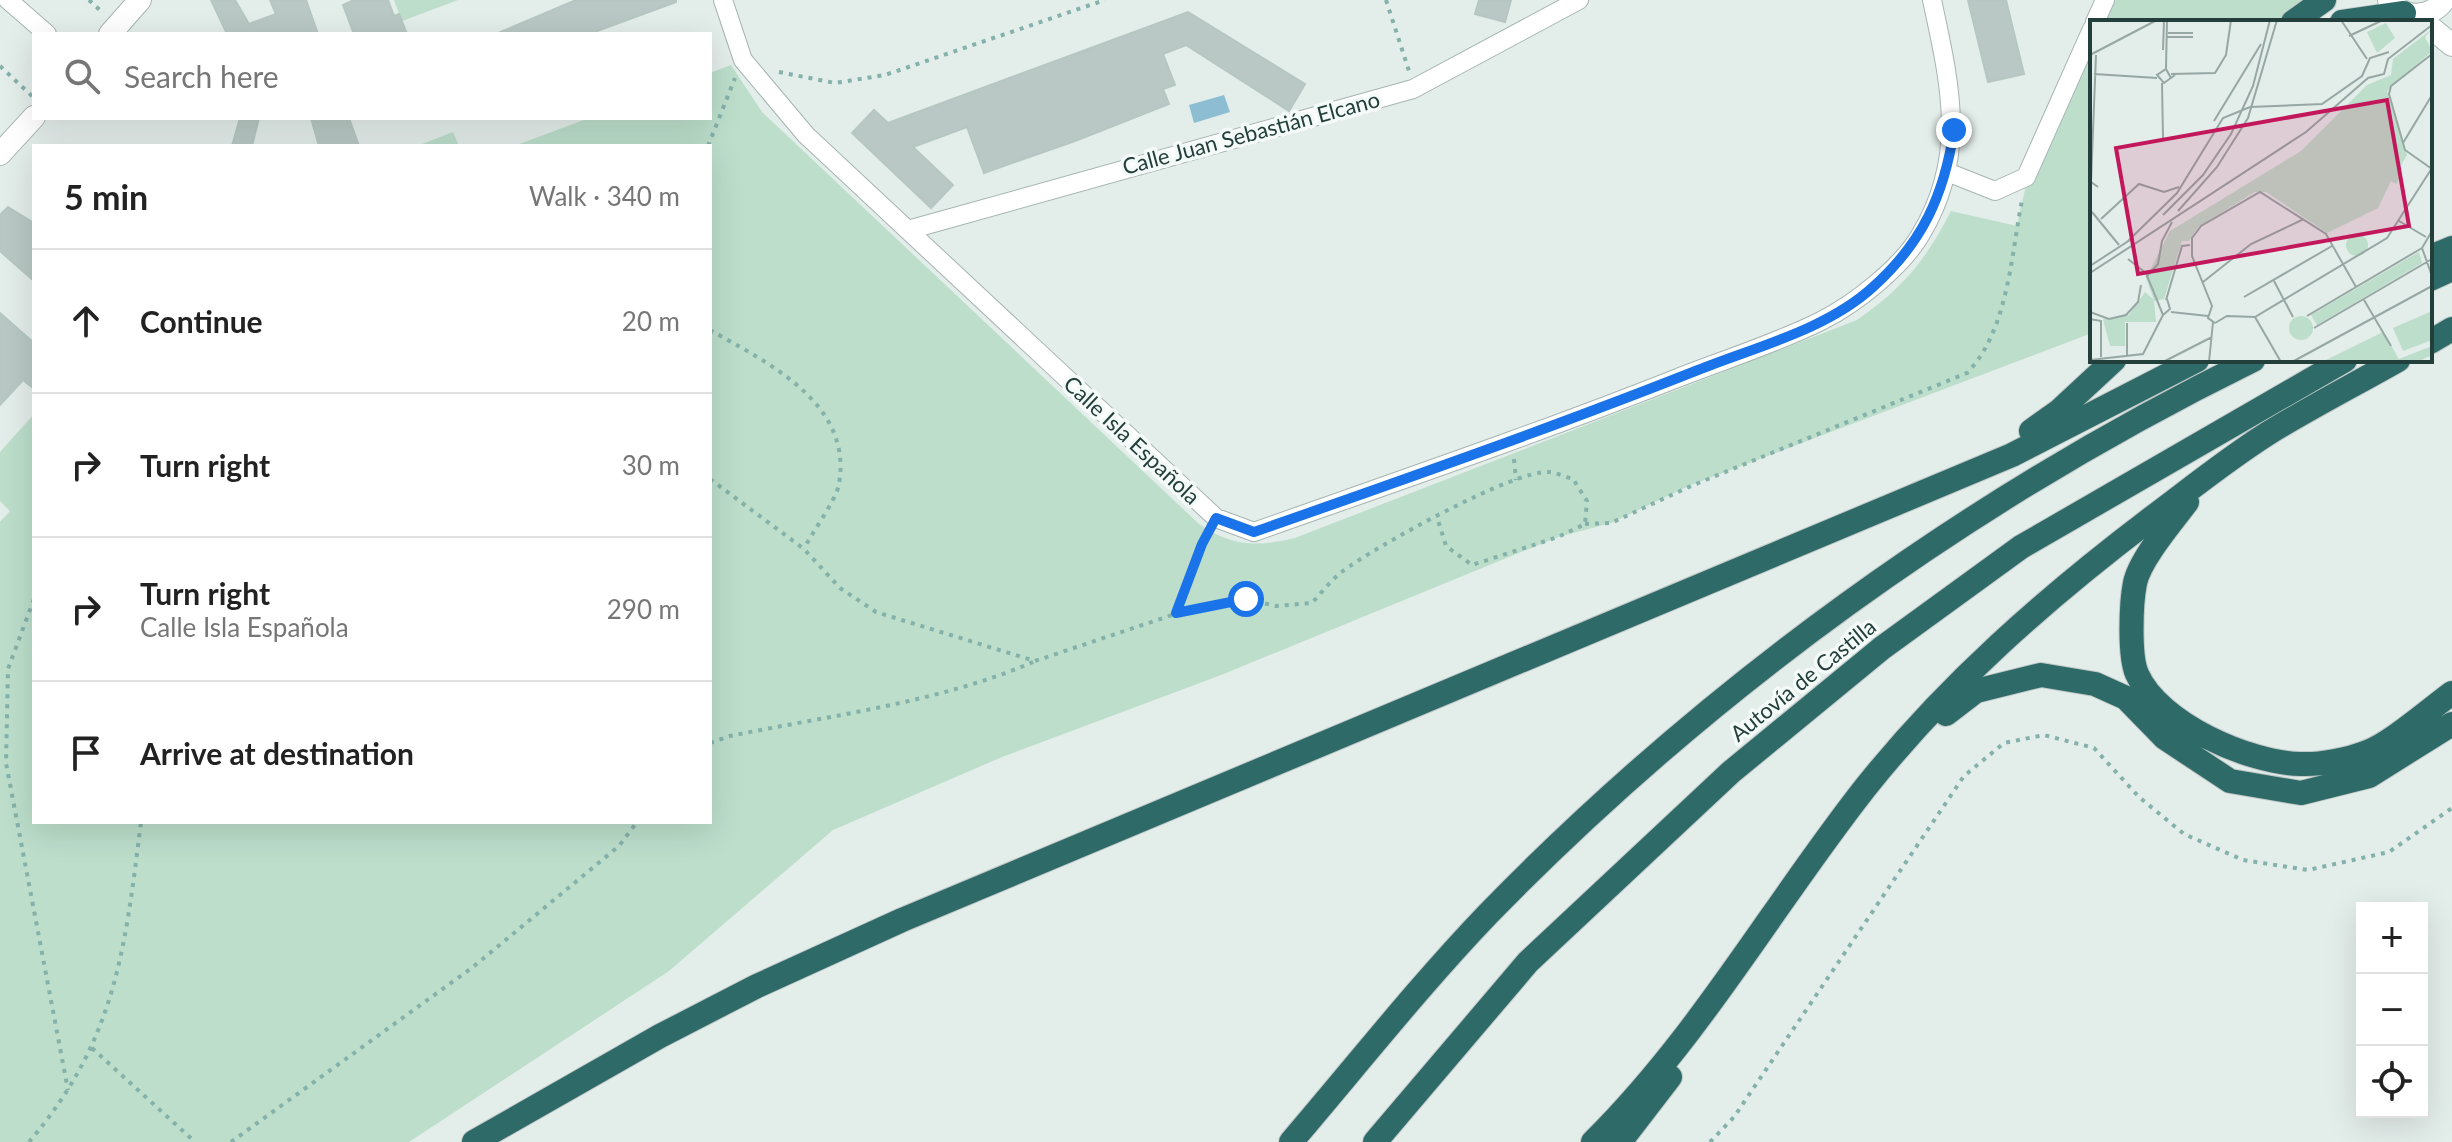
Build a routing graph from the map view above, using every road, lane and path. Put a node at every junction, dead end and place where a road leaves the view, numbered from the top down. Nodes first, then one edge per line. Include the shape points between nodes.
1 (8, 0) edge
2 (140, 0) edge
3 (723, 0) edge
4 (1105, 0) edge
5 (1386, 0) edge
6 (1579, 0) edge
7 (1932, 0) edge
8 (2105, 0) edge
9 (2324, 0) edge
10 (2444, 0) edge
11 (2412, 15) edge
12 (2096, 20) edge
13 (2296, 20) edge
14 (2362, 20) edge
15 (2432, 30) edge
16 (45, 32) edge
17 (112, 32) edge
18 (2090, 33) edge
19 (2452, 45) edge
20 (743, 60) junction
21 (0, 66) edge
22 (1413, 89) junction
23 (32, 96) edge
24 (32, 119) edge
25 (709, 144) edge
26 (0, 154) edge
27 (1947, 172) junction
28 (2026, 177) junction
29 (908, 230) junction
30 (2452, 237) edge
31 (2432, 242) edge
32 (2452, 248) edge
33 (2432, 256) edge
34 (2452, 269) edge
35 (2432, 278) edge
36 (2452, 320) edge
37 (2432, 327) edge
38 (2452, 329) edge
39 (712, 331) edge
40 (2432, 341) edge
41 (2112, 362) edge
42 (2193, 362) edge
43 (2249, 362) edge
44 (2342, 362) edge
45 (2394, 362) edge
46 (2209, 474) junction
47 (712, 480) edge
48 (1910, 498) junction
49 (1437, 517) junction
50 (1216, 518) junction
51 (1585, 524) junction
52 (804, 549) junction
53 (32, 604) edge
54 (1176, 613) junction
55 (1035, 661) junction
56 (2452, 693) edge
57 (2452, 724) edge
58 (712, 742) edge
59 (1898, 748) junction
60 (2452, 808) edge
61 (141, 824) edge
62 (636, 824) edge
63 (1729, 981) junction
64 (92, 1048) junction
65 (68, 1090) junction
66 (29, 1142) edge
67 (195, 1142) edge
68 (231, 1142) edge
69 (474, 1142) edge
70 (1291, 1142) edge
71 (1375, 1142) edge
72 (1593, 1142) edge
73 (1620, 1142) edge
74 (1710, 1142) edge

1 - 16 street
2 - 17 street
3 - 20 street, Calle Isla Española
4 - 20 path via 885,75 835,83
5 - 22 path
6 - 22 street, Calle Juan Sebastián Elcano
7 - 27 street, Calle Isla Española via 1954,130
8 - 12 street
9 - 13 highway
10 - 11 street via 2424,14
11 - 14 highway
15 - 19 street
18 - 28 street
20 - 25 path
20 - 29 street, Calle Isla Española via 806,135
21 - 23 path
22 - 29 street, Calle Juan Sebastián Elcano
24 - 26 street
27 - 28 street via 1995,191
27 - 50 street, Calle Isla Española via 1921,236 1871,289 1822,321 1546,430 1254,532
28 - 51 path via 1996,327 1984,356 1967,373 1611,523
29 - 50 street, Calle Isla Española
30 - 31 highway
32 - 33 highway
34 - 35 highway
36 - 37 highway
38 - 40 highway
39 - 52 path via 772,366 814,399 838,438 839,486
41 - 48 highway via 2033,430
42 - 48 highway via 2012,455
43 - 70 highway, Autovía de Castilla via 2008,495 1854,598 1702,717 1488,915
44 - 71 highway, Autovía de Castilla via 2021,547 1882,648 1731,772 1528,962
45 - 46 highway via 2267,434
46 - 56 highway via 2163,533 2135,581 2137,673 2167,714 2236,748 2302,764 2369,752
46 - 59 highway via 2069,581 1985,656
47 - 52 path
48 - 69 highway via 846,945 606,1064
49 - 51 path via 1446,546 1472,565
49 - 51 path via 1521,478 1547,472 1573,479 1587,501
49 - 54 path via 1340,573 1312,603 1276,606 1246,599
50 - 54 path
52 - 55 path via 840,588 876,612
53 - 65 path via 8,669 6,763
54 - 55 path
55 - 58 path via 895,703
57 - 59 highway via 2369,776 2301,793 2230,781 2165,738 2126,698 2095,684 2041,675 1976,691
59 - 63 highway via 1788,888
60 - 74 path via 2389,852 2308,870 2243,860 2184,834 2139,797 2094,748 2044,735 2004,743 1964,776 1734,1117
61 - 64 path via 127,938
62 - 68 path via 619,846 473,967
63 - 72 highway
63 - 73 highway via 1689,1050
64 - 65 path
64 - 67 path
65 - 66 path

